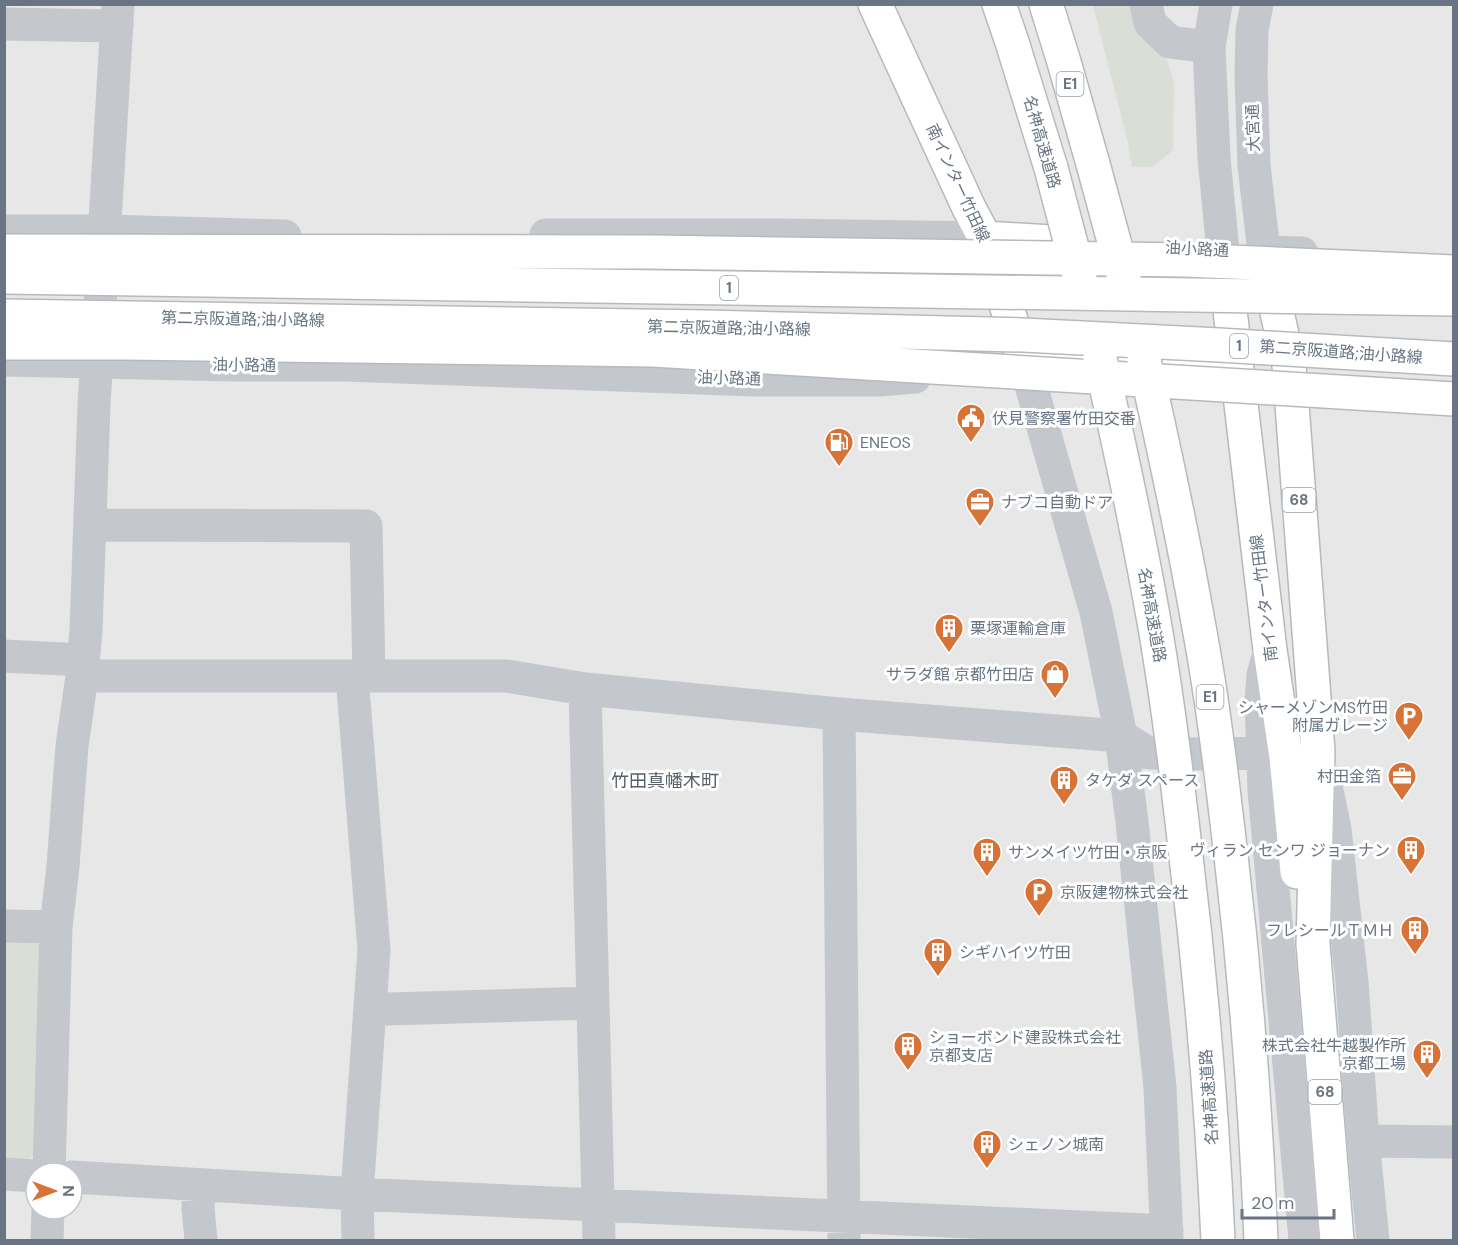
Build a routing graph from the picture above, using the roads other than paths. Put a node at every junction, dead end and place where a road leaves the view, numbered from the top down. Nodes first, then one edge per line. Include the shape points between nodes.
1 (875, 4) edge
2 (997, 4) edge
3 (1046, 4) edge
4 (1146, 4) edge
5 (1216, 4) edge
6 (1257, 4) edge
7 (117, 15) edge
8 (4, 24) edge
9 (1209, 47) junction
10 (4, 231) edge
11 (105, 231) junction
12 (985, 238) junction
13 (4, 251) edge
14 (1223, 251) junction
15 (1264, 252) junction
16 (1454, 259) edge
17 (1454, 272) edge
18 (4, 277) edge
19 (1454, 299) edge
20 (4, 316) edge
21 (4, 343) edge
22 (1454, 359) edge
23 (4, 360) edge
24 (97, 361) junction
25 (1235, 361) junction
26 (1289, 364) junction
27 (1026, 368) junction
28 (1454, 372) edge
29 (1454, 399) edge
30 (91, 525) junction
31 (1270, 650) junction
32 (4, 656) edge
33 (82, 668) junction
34 (361, 676) junction
35 (585, 689) junction
36 (839, 714) junction
37 (1121, 736) junction
38 (1318, 751) junction
39 (1263, 753) junction
40 (4, 926) edge
41 (56, 927) junction
42 (1313, 944) junction
43 (593, 1002) junction
44 (370, 1008) junction
45 (1363, 1141) junction
46 (1454, 1142) edge
47 (48, 1161) edge
48 (4, 1174) edge
49 (24, 1175) edge
50 (84, 1179) edge
51 (199, 1185) junction
52 (357, 1194) junction
53 (597, 1205) junction
54 (48, 1221) edge
55 (844, 1228) edge
56 (1167, 1236) edge
57 (48, 1240) edge
58 (201, 1240) edge
59 (358, 1240) edge
60 (598, 1240) edge
61 (1218, 1240) edge
62 (1261, 1240) edge
63 (1305, 1240) edge
64 (1337, 1240) edge
65 (1373, 1240) edge

1 - 12 main road, 南インター竹田線
2 - 61 main road, 名神高速道路, bridge via 1051,168 1093,327 1156,633 1195,929
3 - 62 main road, E1, bridge via 1138,334 1199,628 1223,784 1240,933 1253,1078
4 - 9 street via 1150,23 1170,42
5 - 9 street
6 - 15 street, 大宮通 via 1251,76 1254,166
7 - 8 street
7 - 11 street
9 - 14 street
10 - 11 street, 油小路通
11 - 12 street, 油小路通 via 280,236
11 - 24 street
12 - 14 main road, 油小路通
12 - 27 main road, 南インター竹田線
13 - 17 main road, bridge via 651,252 1186,260
14 - 15 main road, 油小路通
14 - 25 main road, 南インター竹田線 / 68
15 - 16 street, 油小路通
15 - 26 main road, 南インター竹田線 / 68
18 - 19 main road, 1, bridge
20 - 22 main road, 第二京阪道路;油小路線 / 1, bridge via 1023,335
21 - 29 main road, bridge via 653,350
23 - 24 street, 油小路通
24 - 27 street, 油小路通 via 755,380 879,380
24 - 30 street
25 - 26 main road, 油小路通
25 - 27 main road, 油小路通 via 1180,357
25 - 31 main road, 南インター竹田線 / 68
26 - 28 street, 油小路通
26 - 38 main road, 南インター竹田線 / 68
27 - 37 street via 1096,612
30 - 33 street
30 - 34 street via 366,526
31 - 39 street via 1261,702
31 - 42 main road, 南インター竹田線 / 68 via 1286,757 1298,885
32 - 33 street
33 - 34 street
33 - 41 street
34 - 35 street via 507,676
34 - 44 street via 374,950
35 - 36 street
35 - 43 street
36 - 37 street
36 - 55 street
37 - 39 street via 1148,753
37 - 56 street via 1160,1087
38 - 42 main road, 南インター竹田線 / 68
38 - 45 street via 1335,829 1352,982
39 - 63 street
40 - 41 street
41 - 47 street
42 - 64 main road, 南インター竹田線 / 68
43 - 44 street
43 - 53 street
44 - 52 street
45 - 46 street
45 - 65 street
48 - 49 street
50 - 51 street
51 - 52 street
51 - 58 street
52 - 53 street
52 - 59 street
53 - 55 street
53 - 60 street
54 - 57 street
55 - 56 street

